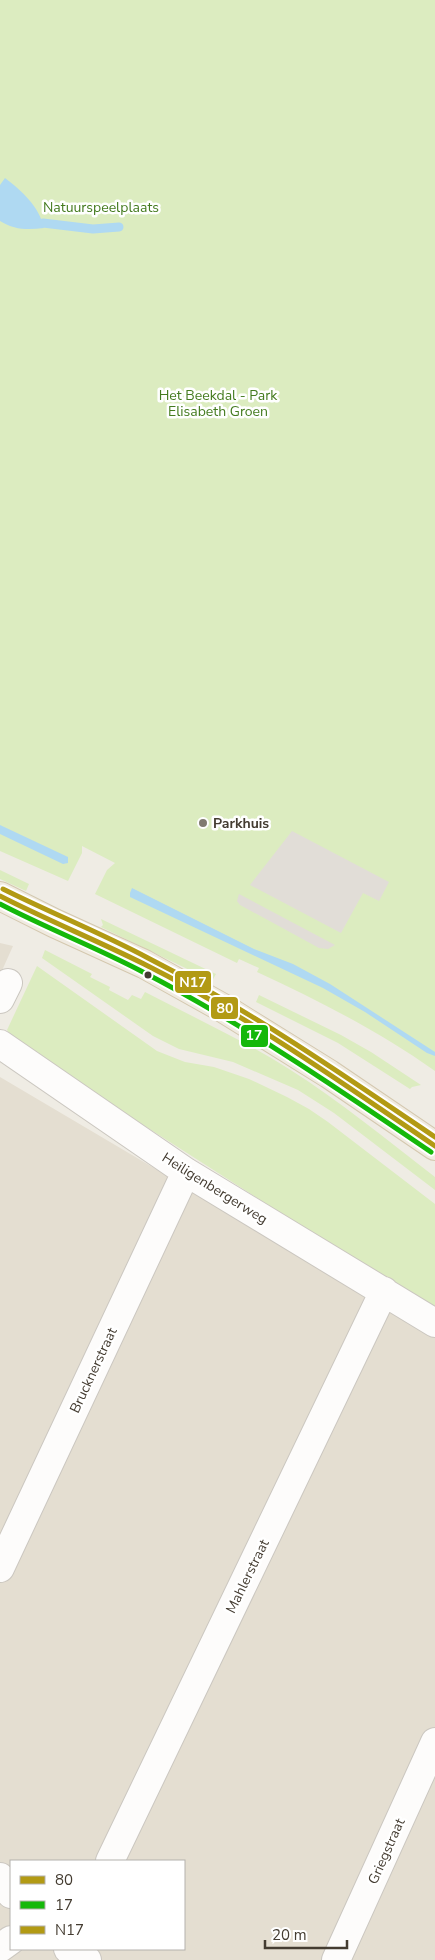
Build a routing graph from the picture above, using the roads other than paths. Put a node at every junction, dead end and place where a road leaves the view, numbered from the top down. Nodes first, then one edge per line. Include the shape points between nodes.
1 (0, 896) edge
2 (0, 1044) edge
3 (435, 1146) edge
4 (186, 1172) junction
5 (384, 1291) junction
6 (435, 1323) edge
7 (0, 1568) edge
8 (435, 1742) edge
9 (110, 1860) edge
10 (0, 1878) edge
11 (10, 1893) edge
12 (71, 1950) edge
13 (87, 1960) edge
14 (336, 1960) edge

1 - 3 main road via 144,964 223,1008 329,1074
2 - 4 street, Heiligenbergerweg
4 - 5 street, Heiligenbergerweg
4 - 7 street, Brucknerstraat
5 - 6 street, Heiligenbergerweg
5 - 9 street, Mahlerstraat
8 - 14 street, Griegstraat
10 - 11 street
12 - 13 street

